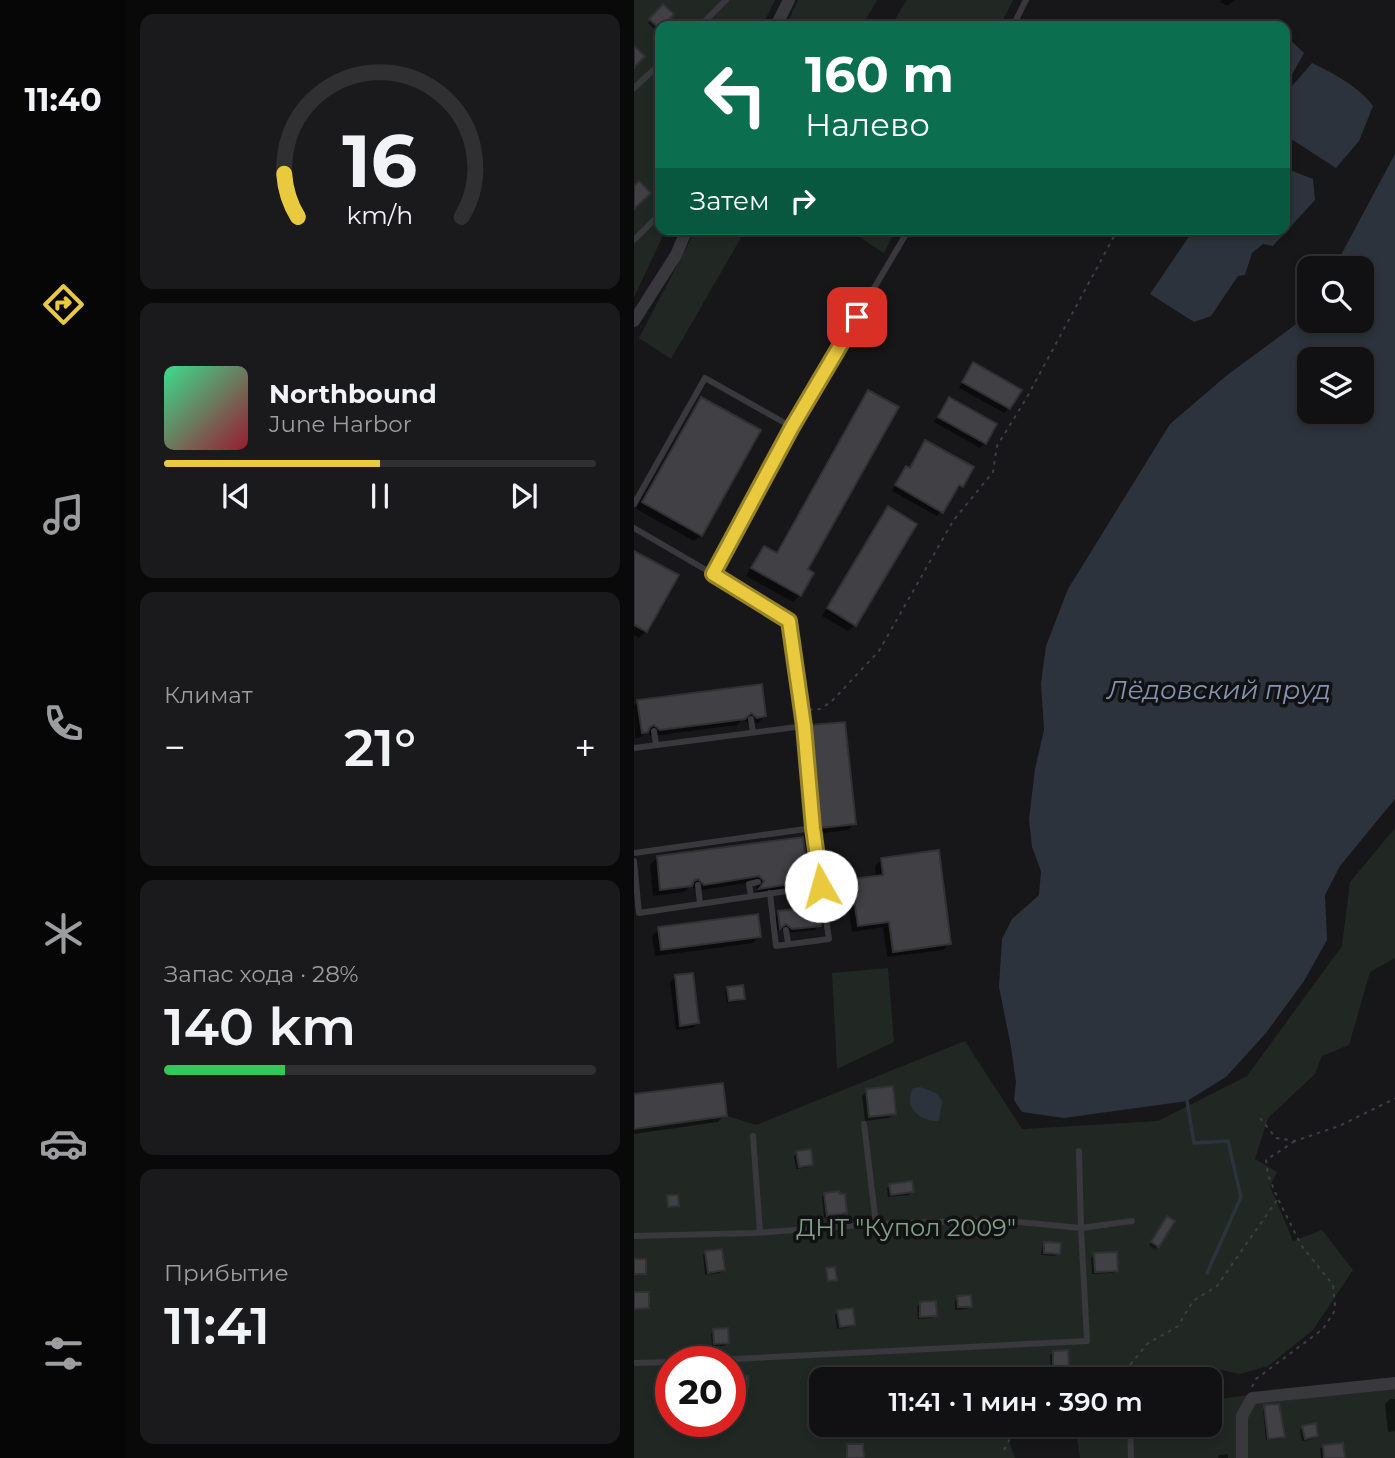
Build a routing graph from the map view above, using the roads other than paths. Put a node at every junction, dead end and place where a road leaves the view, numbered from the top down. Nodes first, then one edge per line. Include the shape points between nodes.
1 (726, 0) edge
2 (789, 0) edge
3 (1026, 0) edge
4 (705, 21) edge
5 (778, 21) edge
6 (1016, 21) edge
7 (655, 69) edge
8 (634, 88) edge
9 (655, 219) edge
10 (684, 235) edge
11 (905, 235) edge
12 (634, 240) edge
13 (634, 321) edge
14 (792, 427) junction
15 (634, 504) edge
16 (634, 528) edge
17 (713, 574) junction
18 (751, 719) dead end
19 (804, 726) junction
20 (654, 731) dead end
21 (753, 732) junction
22 (656, 744) junction
23 (634, 748) edge
24 (813, 828) junction
25 (634, 853) edge
26 (634, 861) edge
27 (819, 867) junction
28 (807, 869) dead end
29 (758, 882) dead end
30 (698, 886) dead end
31 (821, 886) junction
32 (770, 893) junction
33 (751, 896) junction
34 (700, 904) junction
35 (786, 930) dead end
36 (787, 943) junction
37 (864, 1124) dead end
38 (753, 1136) dead end
39 (1079, 1151) dead end
40 (1132, 1221) dead end
41 (876, 1224) junction
42 (1081, 1228) junction
43 (760, 1232) junction
44 (634, 1236) edge
45 (746, 1358) edge
46 (655, 1362) edge
47 (634, 1363) edge
48 (1395, 1383) edge
49 (1130, 1437) edge
50 (1131, 1458) edge
51 (1242, 1458) edge

1 - 4 lane
2 - 5 street
3 - 6 lane
7 - 8 lane
9 - 12 lane
10 - 13 street
11 - 14 lane
14 - 15 lane via 705,378
14 - 17 lane
16 - 17 lane
17 - 19 lane via 789,621
18 - 21 lane
19 - 21 lane
19 - 24 lane
20 - 22 lane
21 - 22 lane
22 - 23 lane
24 - 25 lane via 790,835
24 - 27 lane
26 - 34 lane via 639,913
27 - 28 lane
27 - 31 lane
29 - 33 lane via 749,884
30 - 34 lane
31 - 32 lane
31 - 36 lane via 829,939
32 - 33 lane
32 - 36 lane via 776,946
33 - 34 lane
35 - 36 lane
37 - 41 lane
38 - 43 lane
39 - 42 lane
40 - 42 lane
41 - 42 lane via 997,1220
41 - 43 lane
42 - 45 lane via 1087,1341
43 - 44 lane
46 - 47 lane
48 - 51 street via 1252,1398 1242,1416
49 - 50 lane

